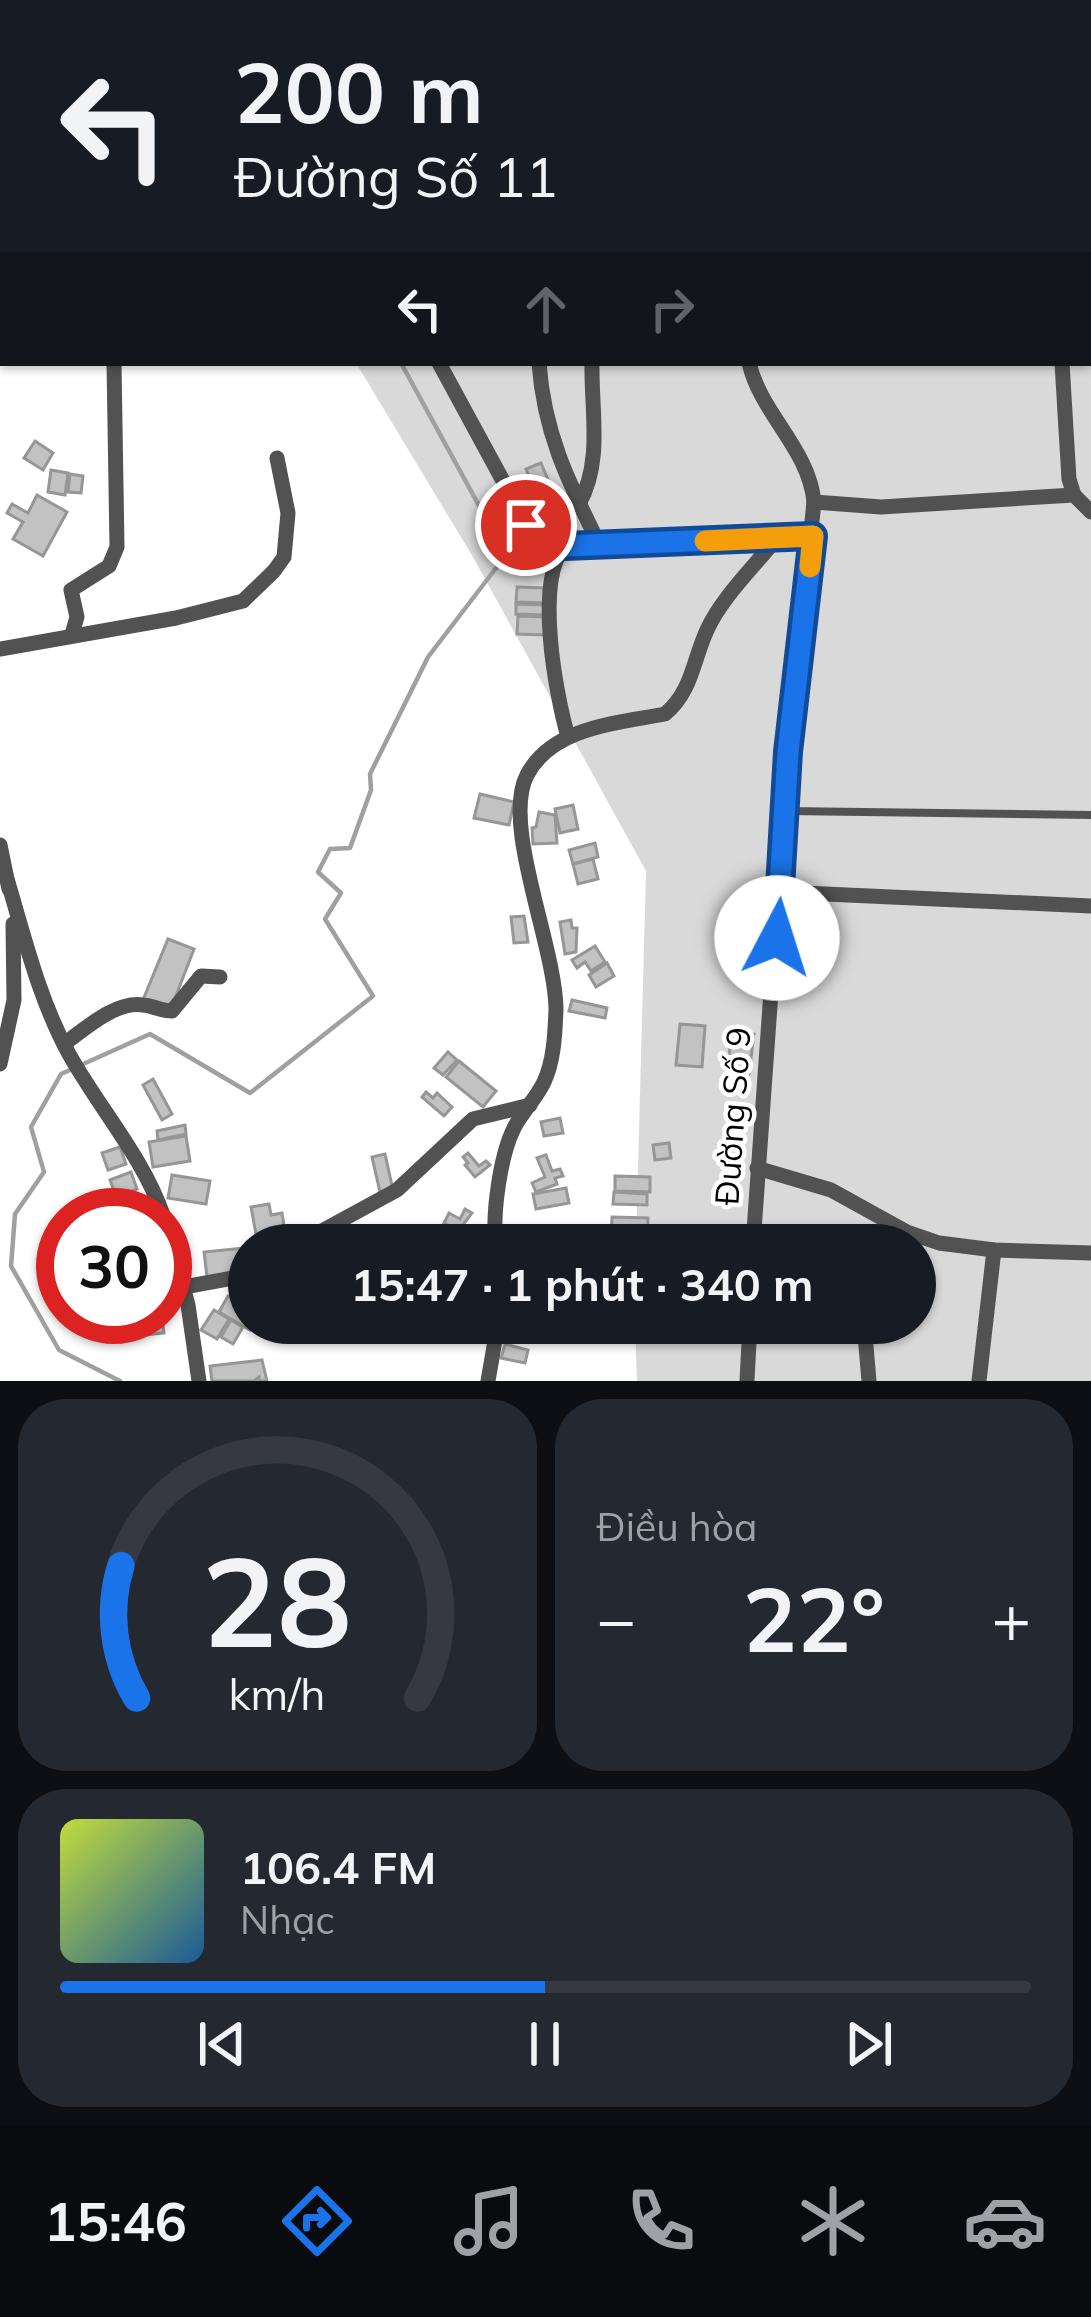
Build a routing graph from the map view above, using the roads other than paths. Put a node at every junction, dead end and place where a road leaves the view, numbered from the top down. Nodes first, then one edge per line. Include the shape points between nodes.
1 (115, 366) edge
2 (441, 366) edge
3 (539, 366) edge
4 (550, 366) edge
5 (592, 366) edge
6 (750, 366) edge
7 (1062, 366) edge
8 (542, 394) junction
9 (277, 458) dead end
10 (1074, 495) junction
11 (814, 502) junction
12 (579, 504) junction
13 (1091, 512) edge
14 (813, 536) junction
15 (776, 539) junction
16 (600, 545) junction
17 (565, 546) junction
18 (72, 634) junction
19 (0, 649) edge
20 (568, 737) junction
21 (784, 811) junction
22 (1091, 815) edge
23 (0, 845) edge
24 (8, 878) junction
25 (781, 892) junction
26 (1091, 906) edge
27 (220, 977) dead end
28 (66, 1048) junction
29 (0, 1061) edge
30 (530, 1105) junction
31 (757, 1168) junction
32 (151, 1188) edge
33 (335, 1224) edge
34 (493, 1224) edge
35 (754, 1224) edge
36 (994, 1250) junction
37 (1091, 1253) edge
38 (228, 1279) edge
39 (192, 1286) edge
40 (192, 1337) edge
41 (494, 1344) edge
42 (748, 1344) edge
43 (866, 1344) edge
44 (199, 1381) edge
45 (488, 1381) edge
46 (747, 1381) edge
47 (869, 1381) edge
48 (979, 1381) edge

1 - 18 street via 117,547 109,566 71,590
2 - 17 street via 526,525
3 - 8 street
4 - 8 street
5 - 12 street via 595,452
6 - 11 street, Đường Số 9 via 803,463
7 - 10 street
8 - 12 street
9 - 18 street via 287,512 284,557 243,601
10 - 11 street via 881,507
10 - 13 street
11 - 14 street, Đường Số 9
12 - 16 street
14 - 15 street
14 - 21 street, Đường Số 9
15 - 16 street
15 - 20 street via 707,629 677,704 665,714
16 - 17 street
17 - 20 street via 551,586 555,692
18 - 19 street
20 - 30 street via 532,766 520,798 524,860 546,932 556,1009 549,1068
21 - 22 lane
21 - 25 street, Đường Số 9
23 - 24 street
24 - 28 street via 40,993
24 - 29 street via 14,1000
25 - 26 street
25 - 31 street, Đường Số 9
27 - 28 street via 201,976 172,1011 126,1006
28 - 32 street
30 - 33 street via 472,1119 397,1190
30 - 34 street via 512,1131
31 - 35 street, Đường Số 9
31 - 36 street via 831,1190 907,1232
36 - 37 street
36 - 48 street
38 - 39 street
40 - 44 street
41 - 45 street
42 - 46 street
43 - 47 street

